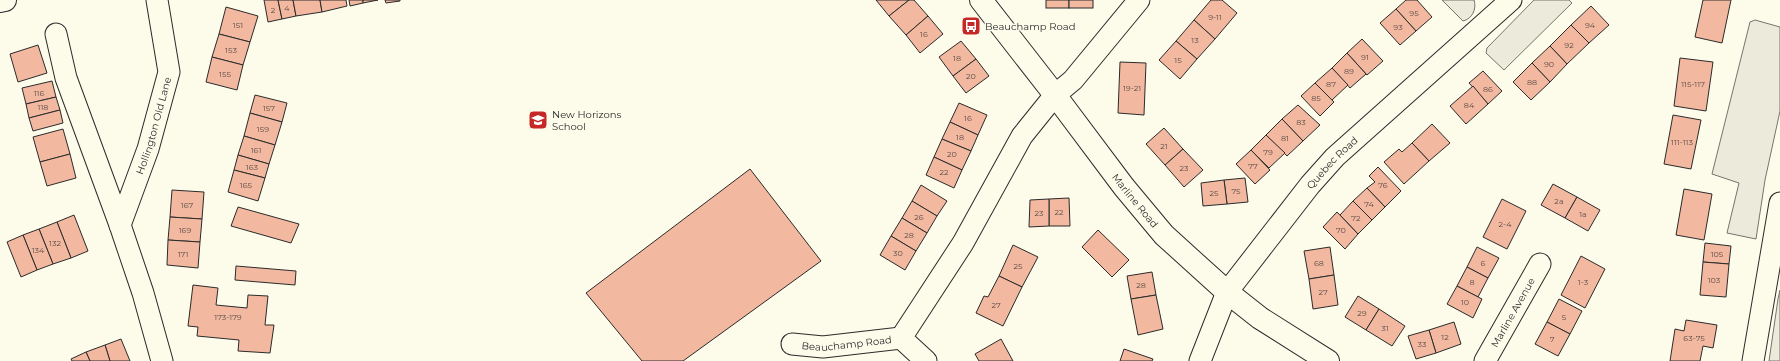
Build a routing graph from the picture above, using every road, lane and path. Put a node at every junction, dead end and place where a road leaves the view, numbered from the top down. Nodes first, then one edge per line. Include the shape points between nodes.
1 (5, 0) edge
2 (157, 0) edge
3 (981, 0) edge
4 (1139, 0) edge
5 (0, 1) edge
6 (1505, 2) edge
7 (56, 34) dead end
8 (1055, 95) junction
9 (1780, 203) edge
10 (120, 225) junction
11 (1540, 264) dead end
12 (1227, 292) junction
13 (901, 338) junction
14 (792, 344) dead end
15 (162, 361) edge
16 (926, 361) edge
17 (1200, 361) edge
18 (1328, 361) edge
19 (1485, 361) edge
20 (1753, 361) edge

1 - 5 street
2 - 10 street, Hollington Old Lane via 169,72 148,149
3 - 8 street, Marline Road
4 - 8 street, Beauchamp Road via 1073,80
6 - 12 street, Quebec Road via 1335,157 1310,185
7 - 10 street via 66,78
8 - 12 street, Marline Road via 1124,187 1164,235
8 - 13 street, Beauchamp Road via 1022,136 963,243
9 - 20 street
10 - 15 street
11 - 19 street, Marline Avenue
12 - 17 street, Quebec Road
12 - 18 street, Marline Road via 1267,322
13 - 14 street, Beauchamp Road via 823,347
13 - 16 street, Beauchamp Road

